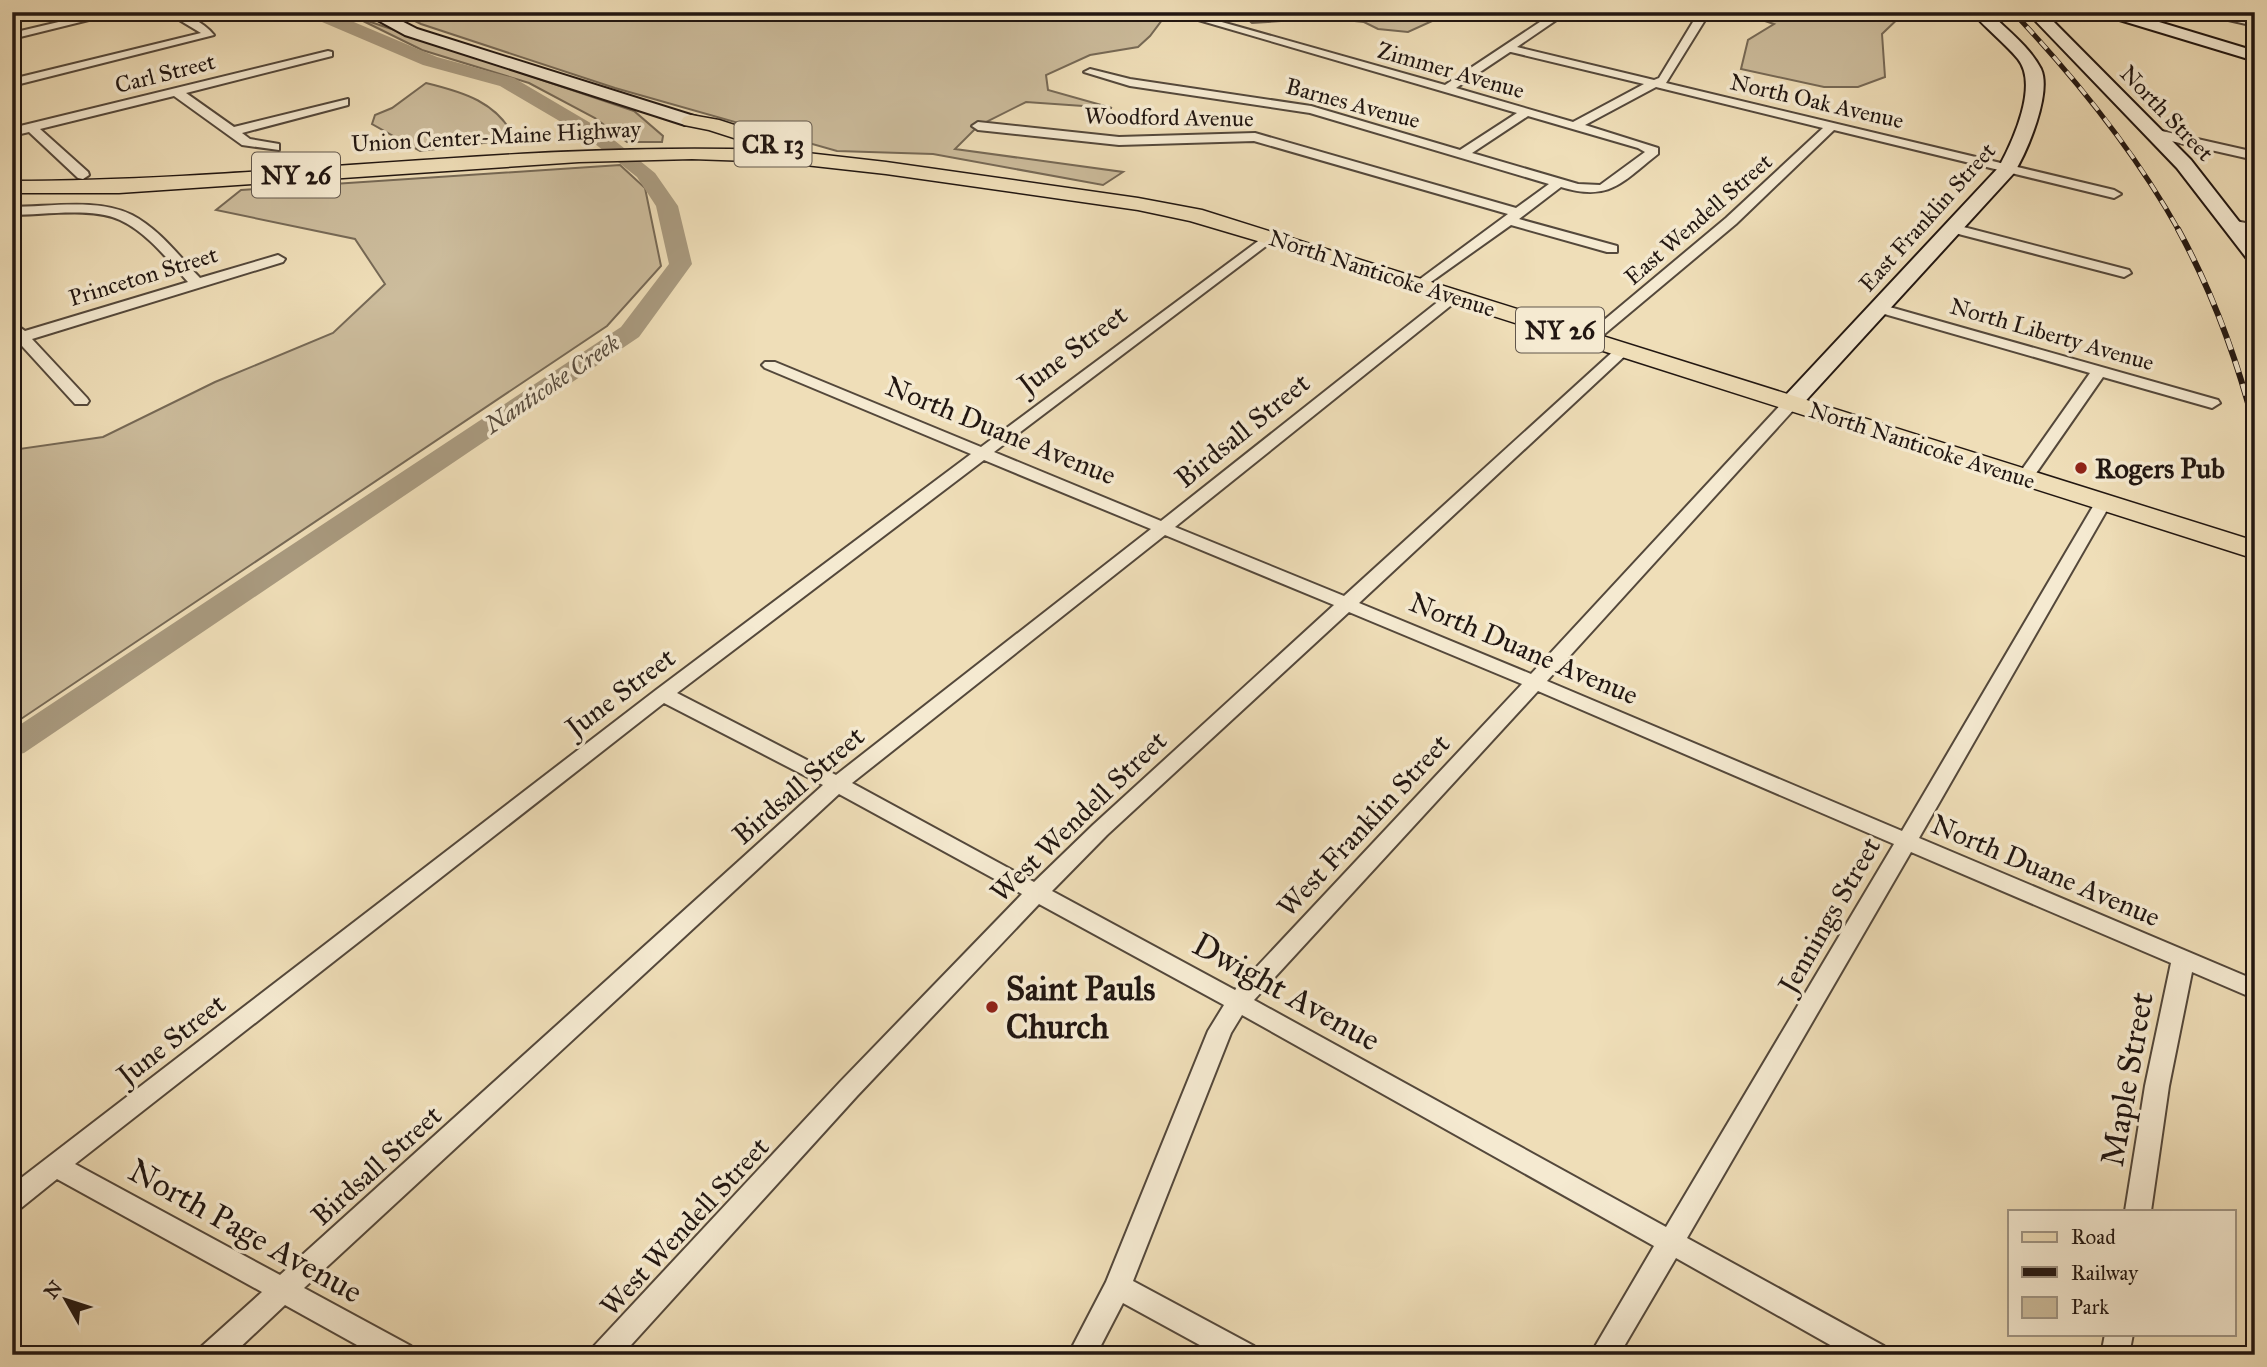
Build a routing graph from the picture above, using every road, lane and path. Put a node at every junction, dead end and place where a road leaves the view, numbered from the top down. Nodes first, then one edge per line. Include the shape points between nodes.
1 (116, 12) edge
2 (171, 12) edge
3 (371, 12) edge
4 (1563, 12) edge
5 (1705, 12) edge
6 (1980, 12) edge
7 (2035, 12) edge
8 (2109, 12) edge
9 (2197, 12) edge
10 (1200, 19) dead end
11 (2255, 23) edge
12 (12, 36) edge
13 (1511, 48) junction
14 (328, 54) dead end
15 (2255, 56) edge
16 (1090, 72) dead end
17 (12, 83) edge
18 (1657, 84) junction
19 (1445, 90) junction
20 (177, 92) junction
21 (344, 102) dead end
22 (1525, 113) junction
23 (691, 121) junction
24 (712, 124) junction
25 (978, 126) dead end
26 (1574, 126) junction
27 (31, 127) junction
28 (1831, 127) junction
29 (12, 132) edge
30 (231, 132) junction
31 (2152, 133) junction
32 (275, 147) dead end
33 (702, 153) junction
34 (1461, 155) junction
35 (2255, 156) edge
36 (857, 164) junction
37 (2007, 169) junction
38 (83, 175) dead end
39 (1558, 183) junction
40 (12, 187) edge
41 (1601, 189) joint
42 (2114, 194) dead end
43 (12, 211) edge
44 (1513, 216) junction
45 (2231, 224) junction
46 (1952, 228) junction
47 (2255, 229) edge
48 (1269, 237) junction
49 (1612, 249) dead end
50 (2255, 256) edge
51 (278, 259) dead end
52 (2124, 273) dead end
53 (197, 283) junction
54 (1421, 285) junction
55 (1454, 296) junction
56 (1879, 308) junction
57 (17, 331) edge
58 (1590, 339) junction
59 (1623, 350) junction
60 (769, 365) dead end
61 (2099, 371) junction
62 (82, 401) dead end
63 (1791, 403) junction
64 (2212, 403) dead end
65 (982, 452) junction
66 (2024, 478) junction
67 (2103, 503) junction
68 (1164, 528) junction
69 (2255, 550) edge
70 (1346, 603) junction
71 (1535, 682) junction
72 (663, 694) junction
73 (837, 784) junction
74 (1906, 840) junction
75 (1035, 893) junction
76 (2183, 959) junction
77 (2255, 990) edge
78 (1238, 1002) junction
79 (56, 1166) junction
80 (12, 1200) edge
81 (2138, 1210) edge
82 (1671, 1240) junction
83 (1118, 1286) junction
84 (281, 1289) junction
85 (2119, 1336) edge
86 (212, 1355) edge
87 (401, 1355) edge
88 (604, 1355) edge
89 (1082, 1355) edge
90 (1244, 1355) edge
91 (1604, 1355) edge
92 (1874, 1355) edge
93 (2115, 1355) edge

1 - 12 street
2 - 17 street via 208,36
3 - 23 street, CR 13 via 411,32
4 - 13 street
5 - 18 street
6 - 37 street, East Franklin Street via 2034,72 2023,139
7 - 31 street, North Street
8 - 15 street
9 - 11 street
10 - 19 street, Zimmer Avenue
13 - 18 street, North Oak Avenue
13 - 19 street
14 - 20 street, Carl Street
16 - 34 street, Barnes Avenue via 1292,106
18 - 26 street
18 - 28 street, North Oak Avenue
19 - 22 street, Zimmer Avenue
20 - 27 street, Carl Street
20 - 30 street
21 - 30 street
22 - 26 street, Zimmer Avenue
22 - 34 street
23 - 24 main road, CR 13
23 - 33 main road, CR 13 via 705,133
24 - 33 main road, CR 13 via 721,131
24 - 36 main road, CR 13 via 806,154
25 - 44 street, Woodford Avenue via 1118,141 1255,137
26 - 41 street, Zimmer Avenue via 1654,151
27 - 29 street, Carl Street
27 - 38 street
28 - 37 street, North Oak Avenue
28 - 58 street, East Wendell Street via 1731,221
30 - 32 street via 256,145
31 - 35 street
31 - 45 street, North Street via 2184,163
33 - 36 main road, Union Center-Maine Highway / NY 26
33 - 40 main road, Union Center-Maine Highway / NY 26 via 579,156 119,187
34 - 39 street, Barnes Avenue
36 - 48 main road, North Nanticoke Avenue / NY 26 via 1138,204
37 - 42 street, North Oak Avenue
37 - 46 street, East Franklin Street
39 - 41 street, Barnes Avenue
39 - 44 street
43 - 53 street via 103,212 125,217 147,232
44 - 49 street, Woodford Avenue
44 - 54 street
45 - 47 street
45 - 50 street, North Street
46 - 52 street
46 - 56 street, East Franklin Street
48 - 54 main road, North Nanticoke Avenue / NY 26
48 - 65 street, June Street
51 - 53 street, Princeton Street
53 - 57 street, Princeton Street
54 - 55 main road, North Nanticoke Avenue / NY 26
55 - 58 main road, North Nanticoke Avenue / NY 26
55 - 68 street, Birdsall Street
56 - 61 street, North Liberty Avenue
56 - 63 street, East Franklin Street
57 - 62 street
58 - 59 main road, North Nanticoke Avenue / NY 26
59 - 63 main road, North Nanticoke Avenue / NY 26
59 - 70 street, West Wendell Street
60 - 65 street, North Duane Avenue
61 - 64 street, North Liberty Avenue
61 - 66 street
63 - 66 main road, North Nanticoke Avenue / NY 26
63 - 71 street, West Franklin Street
65 - 68 street, North Duane Avenue
65 - 72 street, June Street
66 - 67 main road, North Nanticoke Avenue / NY 26
67 - 69 main road, North Nanticoke Avenue / NY 26
67 - 74 street, Jennings Street
68 - 70 street, North Duane Avenue
68 - 73 street, Birdsall Street
70 - 71 street, North Duane Avenue
70 - 75 street, West Wendell Street
71 - 74 street, North Duane Avenue
71 - 78 street, West Franklin Street
72 - 73 street, Dwight Avenue
72 - 79 street, June Street
73 - 75 street, Dwight Avenue
73 - 84 street, Birdsall Street
74 - 76 street, North Duane Avenue
74 - 82 street, Jennings Street
75 - 78 street, Dwight Avenue
75 - 88 street, West Wendell Street
76 - 77 street, North Duane Avenue
76 - 81 street, Maple Street
78 - 82 street, Dwight Avenue
78 - 83 street, West Franklin Street via 1220,1031
79 - 80 street, June Street
79 - 84 street, North Page Avenue
82 - 91 street, Jennings Street
82 - 92 street, Dwight Avenue
83 - 89 street, West Franklin Street
83 - 90 street
84 - 86 street, Birdsall Street
84 - 87 street, North Page Avenue
85 - 93 street

